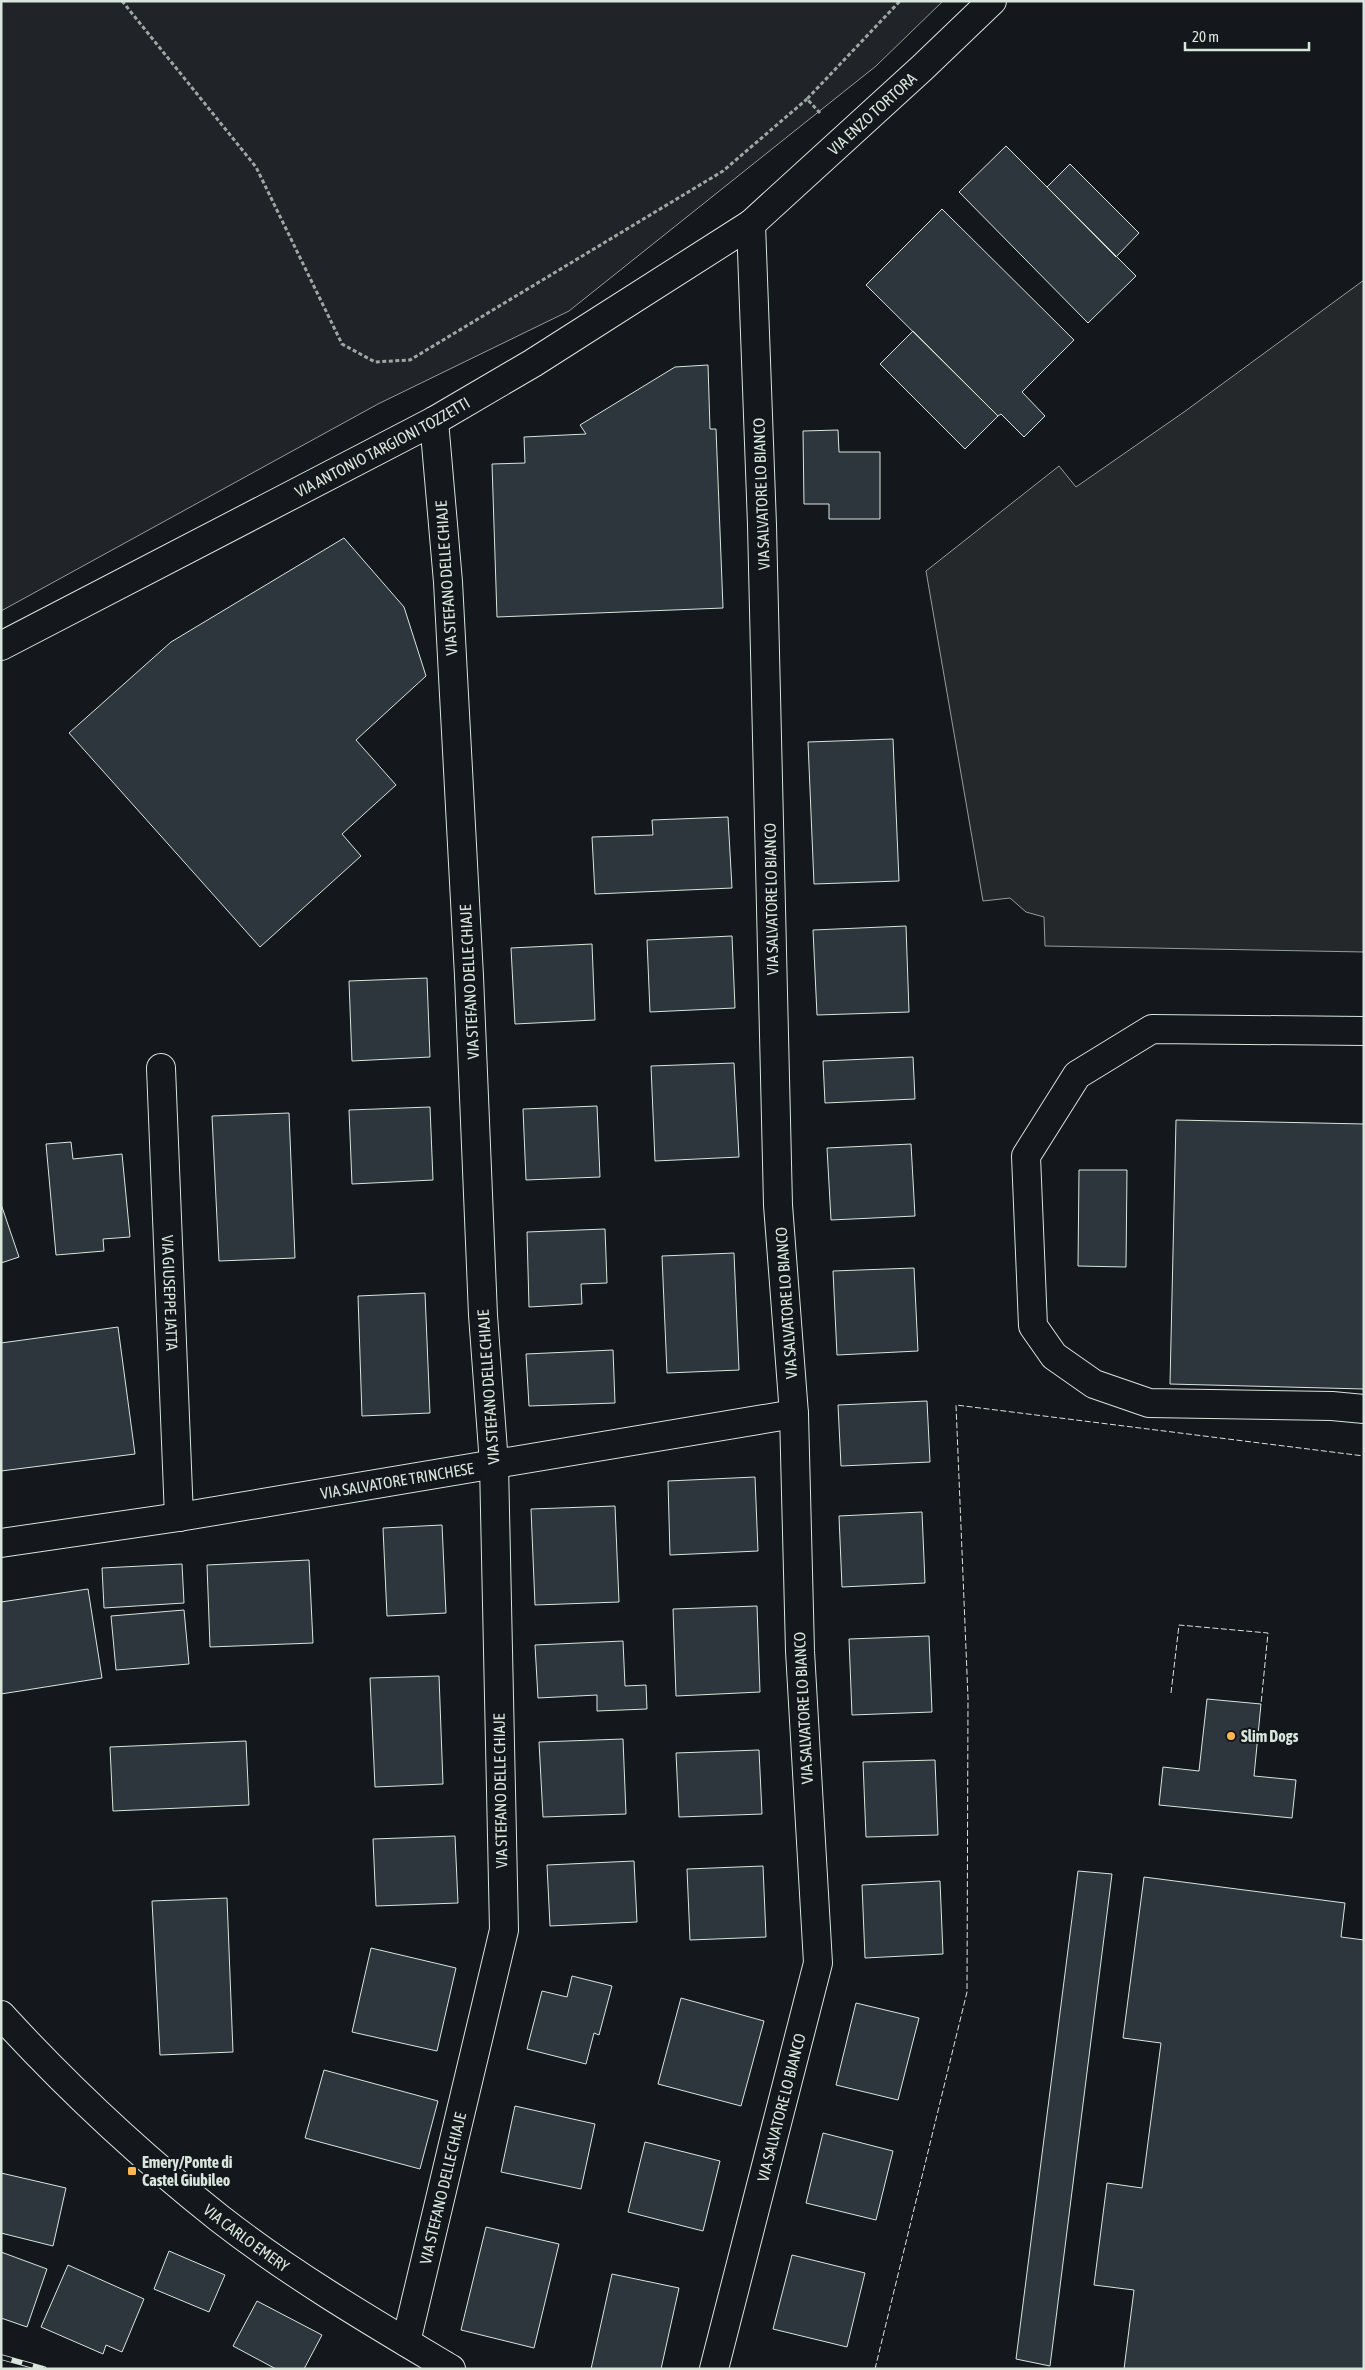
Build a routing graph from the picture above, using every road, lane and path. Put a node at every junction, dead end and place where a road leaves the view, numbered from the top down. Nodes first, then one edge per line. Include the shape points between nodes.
1 (122, 1) edge
2 (900, 1) edge
3 (992, 1) edge
4 (807, 99) junction
5 (844, 139) junction
6 (751, 224) junction
7 (434, 421) junction
8 (1, 646) edge
9 (1364, 1032) edge
10 (161, 1068) dead end
11 (1364, 1409) edge
12 (794, 1414) junction
13 (494, 1464) junction
14 (179, 1517) junction
15 (1, 1543) edge
16 (1, 2015) edge
17 (406, 2342) junction
18 (451, 2369) edge
19 (714, 2369) edge

1 - 4 path via 256,167 342,344 375,362 410,360 714,176
2 - 4 path
3 - 5 street, VIA ENZO TORTORA
4 - 5 path
5 - 6 street, VIA ENZO TORTORA
6 - 7 street, VIA ANTONIO TARGIONI TOZZETTI via 534,363
6 - 12 street, VIA SALVATORE LO BIANCO via 762,525 778,1205
7 - 8 street, VIA ANTONIO TARGIONI TOZZETTI
7 - 13 street, VIA STEFANO DELLE CHIAJE via 448,582 483,1315
9 - 11 street via 1152,1029 1077,1075 1026,1156 1033,1326 1054,1356 1094,1384 1149,1403
10 - 14 street, VIA GIUSEPPE JATTA
12 - 13 street, VIA SALVATORE TRINCHESE
12 - 19 street, VIA SALVATORE LO BIANCO via 800,1651 818,1963
13 - 14 street, VIA SALVATORE TRINCHESE
13 - 17 street, VIA STEFANO DELLE CHIAJE via 504,1930
14 - 15 street, VIA SALVATORE TRINCHESE
16 - 17 street, VIA CARLO EMERY via 143,2154 219,2218 307,2280
17 - 18 street, VIA CARLO EMERY

